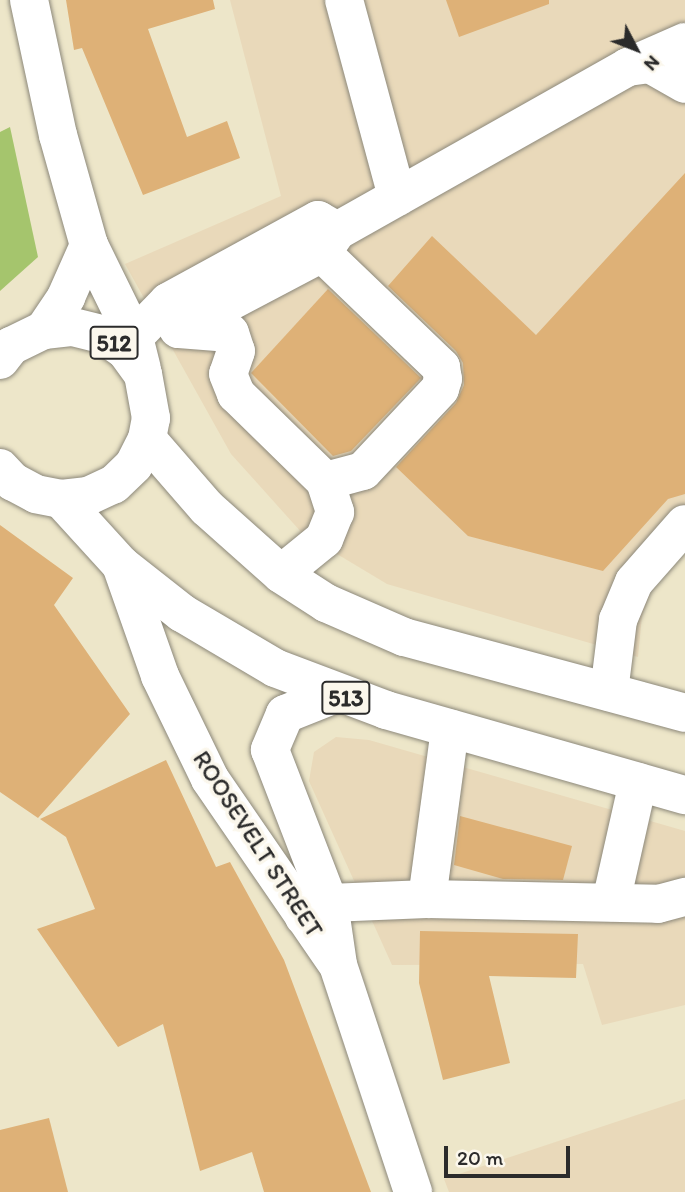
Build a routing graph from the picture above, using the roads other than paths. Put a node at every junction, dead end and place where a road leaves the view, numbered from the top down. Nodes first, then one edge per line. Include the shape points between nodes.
1 (29, 0) edge
2 (344, 0) edge
3 (685, 42) edge
4 (628, 67) junction
5 (685, 84) edge
6 (397, 197) junction
7 (329, 242) junction
8 (89, 244) junction
9 (179, 329) junction
10 (134, 337) junction
11 (14, 345) edge
12 (143, 374) junction
13 (147, 439) junction
14 (326, 481) junction
15 (4, 483) edge
16 (61, 499) junction
17 (685, 524) edge
18 (121, 565) junction
19 (281, 573) junction
20 (608, 692) junction
21 (335, 694) junction
22 (685, 713) edge
23 (450, 729) junction
24 (638, 782) junction
25 (685, 795) edge
26 (685, 897) edge
27 (427, 899) junction
28 (611, 902) junction
29 (316, 910) junction
30 (413, 1192) edge

1 - 8 main road via 58,135
2 - 6 main road
3 - 4 main road
4 - 5 main road via 650,64
4 - 6 main road
6 - 7 main road
7 - 9 main road
7 - 10 main road via 318,220 168,302
7 - 14 main road via 442,367 443,379 440,389 363,471
8 - 10 main road
8 - 11 main road via 66,297
9 - 10 main road
9 - 14 main road via 230,333 236,351 228,374 236,394
10 - 12 main road
11 - 12 main road, 512 via 73,327 102,334 126,351
12 - 13 main road, 512 via 150,396
13 - 16 main road, 512 via 134,465 114,484 88,496
13 - 19 main road via 207,508
14 - 19 main road via 335,512 324,539
15 - 16 main road, 512
16 - 18 main road, 513
17 - 20 main road via 634,582 618,620
18 - 21 main road, 513 via 225,642
18 - 29 main road, ROOSEVELT STREET via 160,676 210,779
19 - 20 main road via 366,624
20 - 22 main road
21 - 23 main road, 513
21 - 29 main road, ROOSEVELT STREET via 285,713 270,750
23 - 24 main road, 513
23 - 27 main road
24 - 25 main road, 513
24 - 28 main road
26 - 28 main road via 658,904
27 - 28 main road
27 - 29 main road
29 - 30 main road, ROOSEVELT STREET

